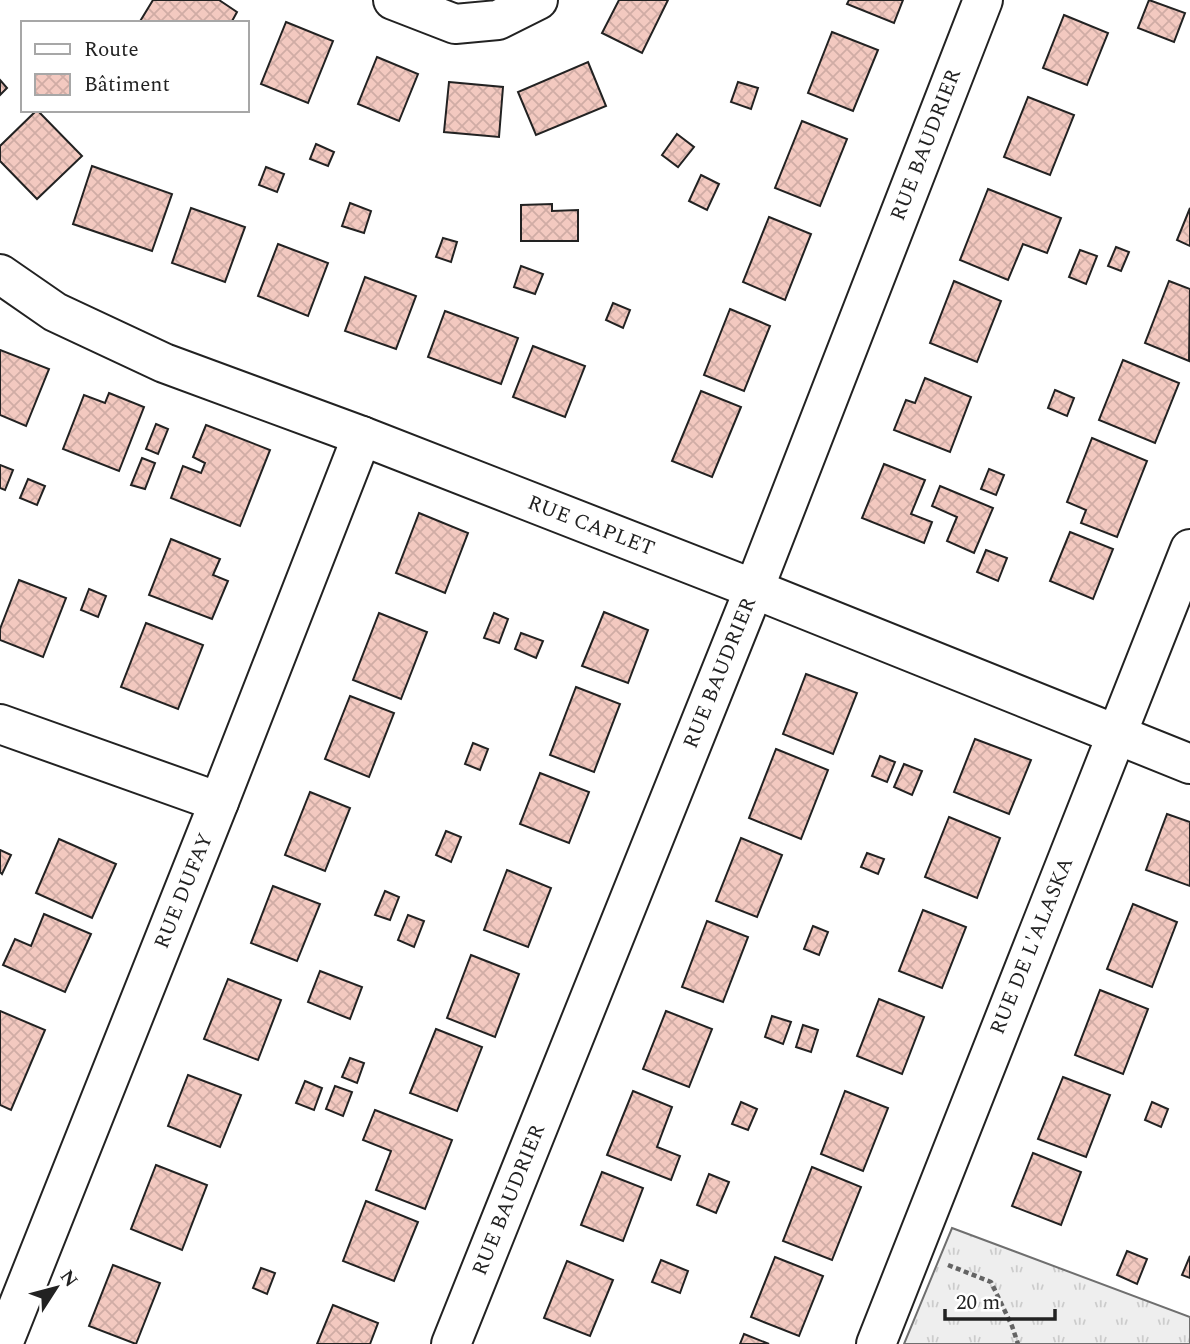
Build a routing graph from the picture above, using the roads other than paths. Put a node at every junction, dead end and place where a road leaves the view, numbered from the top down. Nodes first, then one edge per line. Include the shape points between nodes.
1 (393, 0) edge
2 (538, 0) edge
3 (983, 0) edge
4 (0, 274) edge
5 (362, 436) junction
6 (1190, 549) edge
7 (754, 589) junction
8 (0, 724) edge
9 (1115, 735) junction
10 (1190, 764) edge
11 (219, 802) junction
12 (3, 1344) edge
13 (451, 1344) edge
14 (876, 1344) edge

1 - 2 street via 455,24 498,20
3 - 7 street, RUE BAUDRIER
4 - 5 street, RUE CAPLET via 55,312 164,363
5 - 7 street, RUE CAPLET
5 - 11 street, RUE DUFAY
6 - 9 street, RUE DE L'ALASKA
7 - 9 street, RUE CAPLET
7 - 13 street, RUE BAUDRIER
8 - 11 street
9 - 10 street, RUE CAPLET
9 - 14 street, RUE DE L'ALASKA
11 - 12 street, RUE DUFAY

